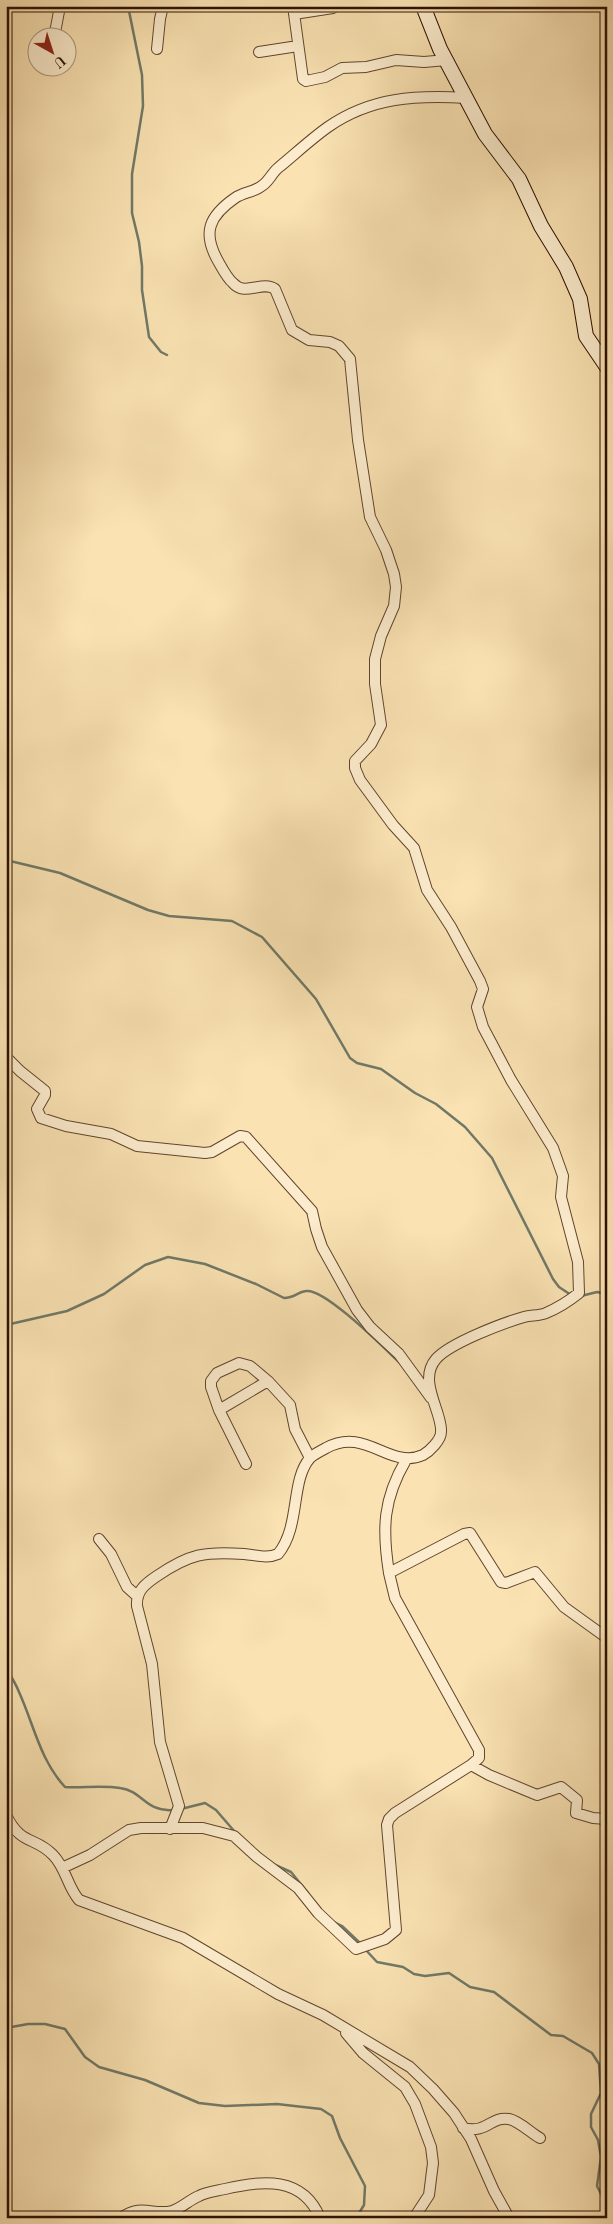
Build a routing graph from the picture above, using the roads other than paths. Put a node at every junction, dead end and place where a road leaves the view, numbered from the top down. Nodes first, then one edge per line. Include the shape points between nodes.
1 (60, 6) edge
2 (163, 6) edge
3 (422, 6) edge
4 (333, 8) dead end
5 (294, 10) edge
6 (56, 28) edge
7 (298, 46) junction
8 (157, 49) dead end
9 (259, 52) dead end
10 (447, 60) junction
11 (466, 98) junction
12 (607, 367) edge
13 (6, 1057) edge
14 (268, 1381) junction
15 (431, 1398) junction
16 (219, 1410) junction
17 (310, 1458) junction
18 (406, 1460) junction
19 (246, 1464) dead end
20 (99, 1539) dead end
21 (389, 1573) junction
22 (136, 1596) junction
23 (607, 1638) edge
24 (471, 1765) junction
25 (6, 1815) edge
26 (607, 1819) edge
27 (170, 1829) junction
28 (62, 1868) junction
29 (341, 2026) junction
30 (464, 2128) junction
31 (540, 2138) dead end
32 (121, 2218) edge
33 (320, 2218) edge
34 (414, 2218) edge
35 (509, 2218) edge

1 - 6 street
2 - 8 street
3 - 10 street
4 - 5 street
5 - 7 street
7 - 9 street
7 - 10 street via 302,79 306,81 325,77 342,68 366,67 396,60
10 - 11 street
11 - 12 street via 485,134 519,179 537,220 566,267 580,299 586,336
11 - 15 street via 400,98 383,101 342,119 276,170 265,184 236,198 218,212 210,224 208,238 212,251 233,284 246,290 271,286 292,330 309,340 330,342 346,352 350,359 370,517 386,550 396,587 394,606 375,660 381,725 354,768 370,794 418,855 427,890 480,981 483,990 477,1008 483,1028 553,1148 562,1176 561,1197 578,1262 579,1293 544,1314 508,1322 443,1352 432,1366
13 - 15 street via 45,1091 36,1109 41,1118 111,1134 137,1146 205,1153 240,1136 246,1137 312,1211 322,1247 357,1310 399,1354
14 - 16 street
14 - 16 street via 245,1364 233,1364 217,1373 211,1387
14 - 17 street via 292,1408 295,1429
15 - 18 street via 442,1431 424,1454
16 - 19 street
17 - 18 street via 342,1441 356,1441
17 - 22 street via 302,1476 290,1534 278,1554 267,1557 226,1552 194,1555 146,1584
18 - 21 street via 390,1494 385,1533
20 - 22 street via 111,1554 127,1587
21 - 23 street via 470,1533 502,1582 535,1572 564,1607
21 - 24 street via 395,1598 479,1750 479,1758
22 - 27 street via 152,1664 160,1742 178,1810
24 - 26 street via 537,1795 561,1788 577,1800 576,1813
24 - 27 street via 388,1819 396,1930 359,1948 353,1948 298,1888 234,1836 203,1828
25 - 28 street via 22,1838 43,1847
27 - 28 street via 129,1830 90,1855
28 - 29 street via 70,1890 79,1900 183,1938 278,1994
29 - 30 street via 410,2068 433,2089
29 - 34 street via 363,2053 404,2087 415,2104 431,2147 433,2163 429,2195
30 - 31 street via 474,2131 496,2120 511,2120
30 - 35 street
32 - 33 street via 129,2212 144,2209 168,2212 179,2209 200,2195 254,2183 281,2184 301,2192 315,2206

